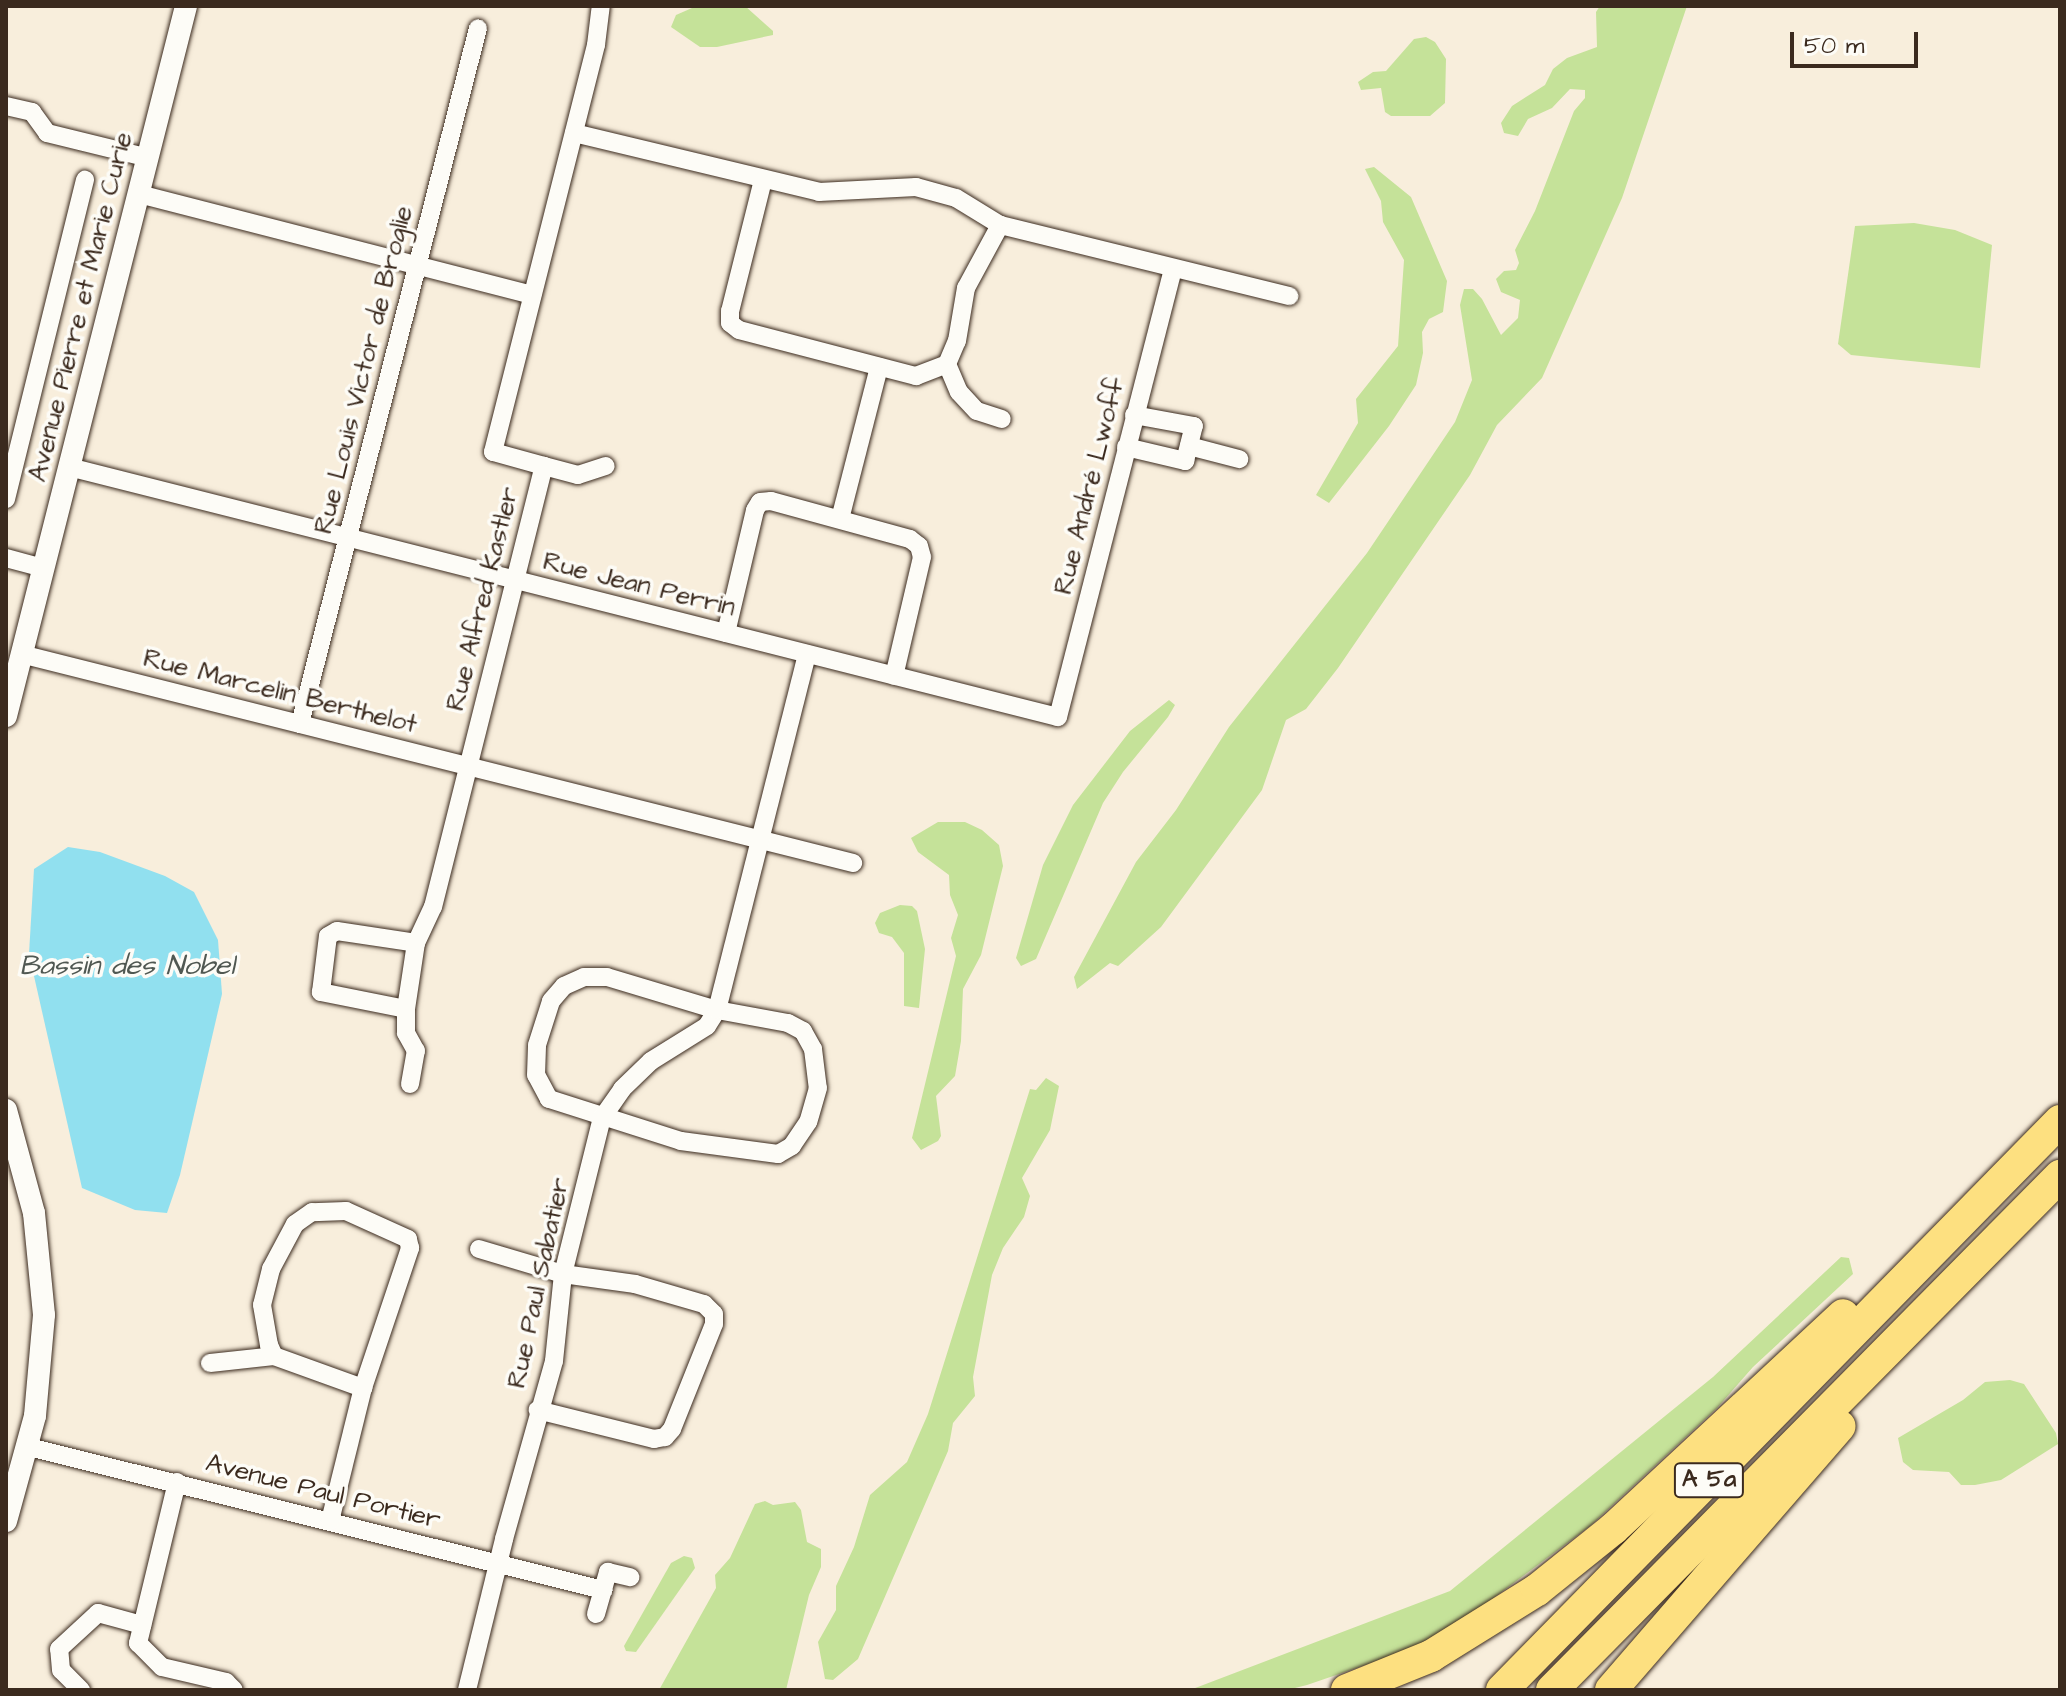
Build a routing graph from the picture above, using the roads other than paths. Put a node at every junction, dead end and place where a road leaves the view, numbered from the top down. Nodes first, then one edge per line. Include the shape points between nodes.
1 (186, 6) edge
2 (601, 6) edge
3 (478, 28) dead end
4 (6, 106) edge
5 (574, 133) junction
6 (149, 158) junction
7 (85, 180) dead end
8 (763, 180) junction
9 (139, 194) junction
10 (1000, 225) junction
11 (418, 266) junction
12 (1173, 269) junction
13 (532, 295) junction
14 (1289, 296) dead end
15 (947, 364) junction
16 (879, 367) junction
17 (1134, 415) junction
18 (1002, 419) dead end
19 (1189, 446) junction
20 (1126, 447) junction
21 (1239, 459) dead end
22 (544, 466) junction
23 (606, 466) dead end
24 (69, 467) junction
25 (6, 499) edge
26 (840, 519) junction
27 (348, 537) junction
28 (6, 558) edge
29 (43, 568) junction
30 (515, 580) junction
31 (726, 633) junction
32 (21, 654) junction
33 (807, 654) junction
34 (894, 676) junction
35 (6, 716) edge
36 (1058, 717) joint
37 (300, 724) junction
38 (469, 767) junction
39 (758, 840) junction
40 (853, 863) dead end
41 (416, 943) junction
42 (406, 1009) junction
43 (717, 1010) junction
44 (410, 1084) dead end
45 (6, 1110) edge
46 (602, 1118) junction
47 (2060, 1121) edge
48 (2060, 1176) edge
49 (479, 1249) dead end
50 (1914, 1268) junction
51 (563, 1274) junction
52 (281, 1359) junction
53 (1877, 1361) junction
54 (210, 1363) dead end
55 (363, 1388) junction
56 (538, 1410) junction
57 (29, 1447) junction
58 (177, 1482) junction
59 (6, 1521) edge
60 (330, 1521) junction
61 (497, 1563) junction
62 (630, 1577) dead end
63 (603, 1590) junction
64 (596, 1614) dead end
65 (142, 1625) junction
66 (81, 1690) edge
67 (234, 1690) edge
68 (467, 1690) edge
69 (1347, 1690) edge
70 (1502, 1690) edge
71 (1552, 1690) edge
72 (1611, 1690) edge

1 - 6 street, Avenue Pierre et Marie Curie
2 - 5 street, Rue Alfred Kastler
3 - 11 street, Rue Louis Victor de Broglie
4 - 6 street via 32,112 47,133
5 - 8 street
5 - 13 street, Rue Alfred Kastler
6 - 9 street, Avenue Pierre et Marie Curie
7 - 25 street
8 - 10 street via 819,192 916,187 956,198
8 - 16 street via 730,323 739,330
9 - 11 street
9 - 24 street, Avenue Pierre et Marie Curie
10 - 12 street
10 - 15 street via 966,288 957,341
11 - 13 street
11 - 27 street, Rue Louis Victor de Broglie
12 - 14 street
12 - 17 street, Rue André Lwoff
13 - 22 street, Rue Alfred Kastler via 493,452
15 - 16 street via 916,376
15 - 18 street via 959,392 977,411
16 - 26 street
17 - 19 street via 1194,426
17 - 20 street, Rue André Lwoff
19 - 20 street via 1185,461
19 - 21 street
20 - 36 street, Rue André Lwoff
22 - 23 street via 578,475
22 - 30 street, Rue Alfred Kastler
24 - 27 street, Rue Jean Perrin
24 - 29 street, Avenue Pierre et Marie Curie
26 - 31 street via 760,502
26 - 34 street via 919,546 922,557
27 - 30 street, Rue Jean Perrin
27 - 37 street, Rue Louis Victor de Broglie
28 - 29 street
29 - 32 street, Avenue Pierre et Marie Curie
30 - 31 street, Rue Jean Perrin
30 - 38 street, Rue Alfred Kastler
31 - 33 street, Rue Jean Perrin
32 - 35 street, Avenue Pierre et Marie Curie
32 - 37 street, Rue Marcelin Berthelot
33 - 34 street, Rue Jean Perrin
33 - 39 street
34 - 36 street, Rue Jean Perrin
37 - 38 street, Rue Marcelin Berthelot
38 - 39 street, Rue Marcelin Berthelot
38 - 41 street, Rue Alfred Kastler via 433,907
39 - 40 street, Rue Marcelin Berthelot
39 - 43 street
41 - 42 street, Rue Alfred Kastler
41 - 42 street via 337,931 328,936 321,992
42 - 44 street via 406,1033 416,1051
43 - 46 street, Rue Paul Sabatier via 707,1026 651,1061
43 - 46 street via 607,977 584,977 564,986 551,1001 537,1045 536,1075 549,1099
43 - 46 street via 788,1023 803,1031 813,1049 818,1088 808,1122 792,1146 778,1154 740,1150 681,1141
45 - 57 street via 29,1186 42,1268 43,1344
46 - 51 street, Rue Paul Sabatier
47 - 50 highway, A 5a
48 - 53 highway, A 5a
49 - 51 street
50 - 69 highway via 1878,1282 1613,1529 1537,1590 1431,1656
50 - 70 highway, A 5a
51 - 56 street, Rue Paul Sabatier via 554,1361
51 - 56 street via 635,1284 704,1304 714,1314 714,1324 665,1437 654,1439
52 - 54 street
52 - 55 street
52 - 55 street via 269,1345 262,1305 271,1269 295,1224 312,1212 346,1211 408,1239 410,1248
53 - 71 highway, A 5a
53 - 72 highway via 1864,1398
55 - 60 street
56 - 61 street, Rue Paul Sabatier
57 - 58 street, Avenue Paul Portier
57 - 59 street
58 - 60 street, Avenue Paul Portier
58 - 65 street
60 - 61 street, Avenue Paul Portier
61 - 63 street, Avenue Paul Portier
61 - 68 street, Rue Paul Sabatier
62 - 63 street via 608,1572
63 - 64 street
65 - 66 street via 98,1613 59,1649 61,1670
65 - 67 street via 138,1643 162,1667 226,1682

